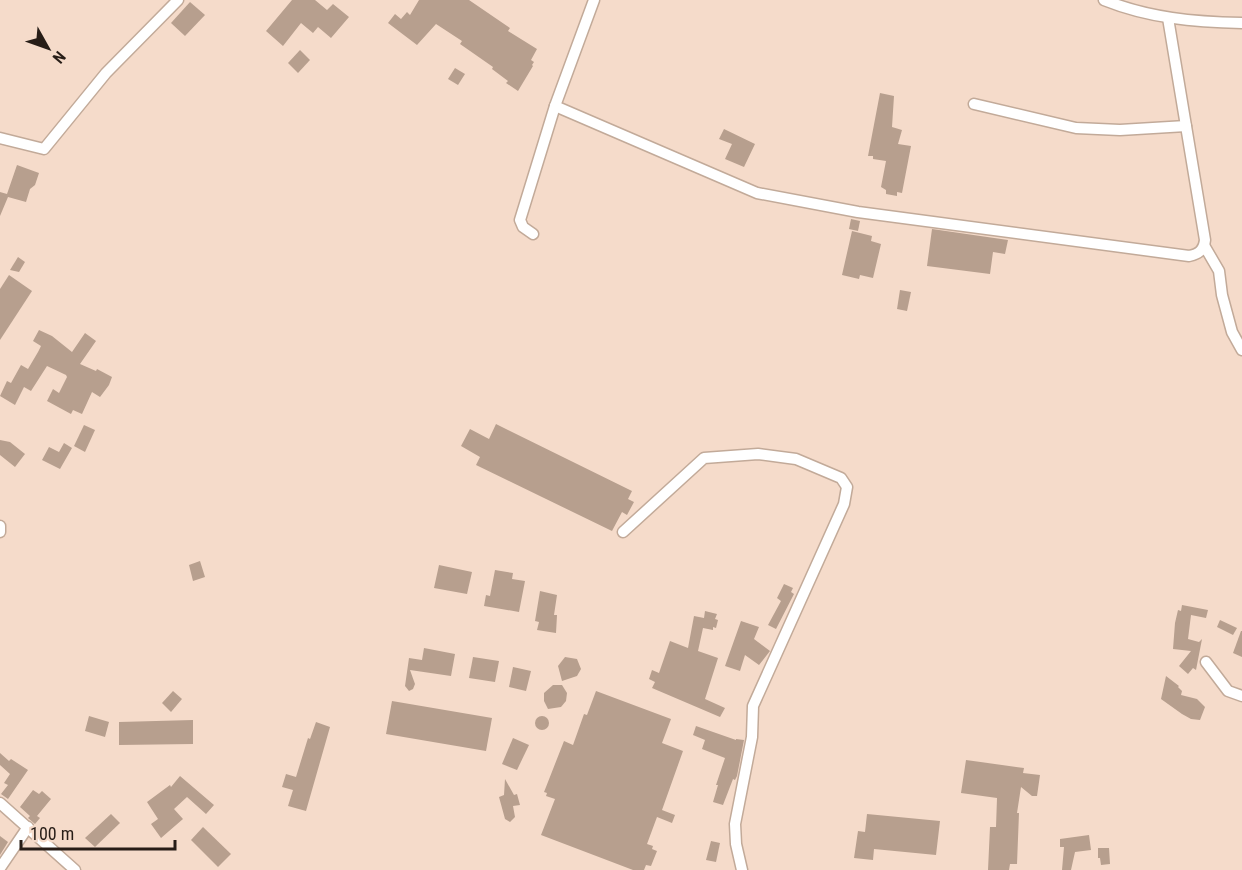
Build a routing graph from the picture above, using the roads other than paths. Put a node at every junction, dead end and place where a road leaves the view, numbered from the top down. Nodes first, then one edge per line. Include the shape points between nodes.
1 (178, 0) edge
2 (594, 0) edge
3 (1104, 0) edge
4 (1168, 18) junction
5 (1242, 23) edge
6 (974, 104) dead end
7 (555, 106) junction
8 (1186, 126) junction
9 (0, 138) edge
10 (533, 234) dead end
11 (1205, 247) junction
12 (1242, 350) edge
13 (0, 526) edge
14 (0, 532) edge
15 (623, 532) dead end
16 (1206, 662) dead end
17 (1242, 696) edge
18 (0, 803) edge
19 (28, 827) junction
20 (0, 868) edge
21 (75, 870) edge
22 (742, 870) edge

1 - 9 street via 106,73 44,149
2 - 7 street
3 - 4 street
4 - 5 street
4 - 8 street
6 - 8 street via 1076,128
7 - 10 street via 520,220
7 - 11 street via 757,193 858,212 1189,256
8 - 11 street
11 - 12 street via 1219,271 1232,332
13 - 14 street
15 - 22 street via 704,458 758,454 796,459 841,478 847,487 844,504 753,706 752,737 735,824
16 - 17 street via 1228,691
18 - 19 street
19 - 20 street
19 - 21 street

